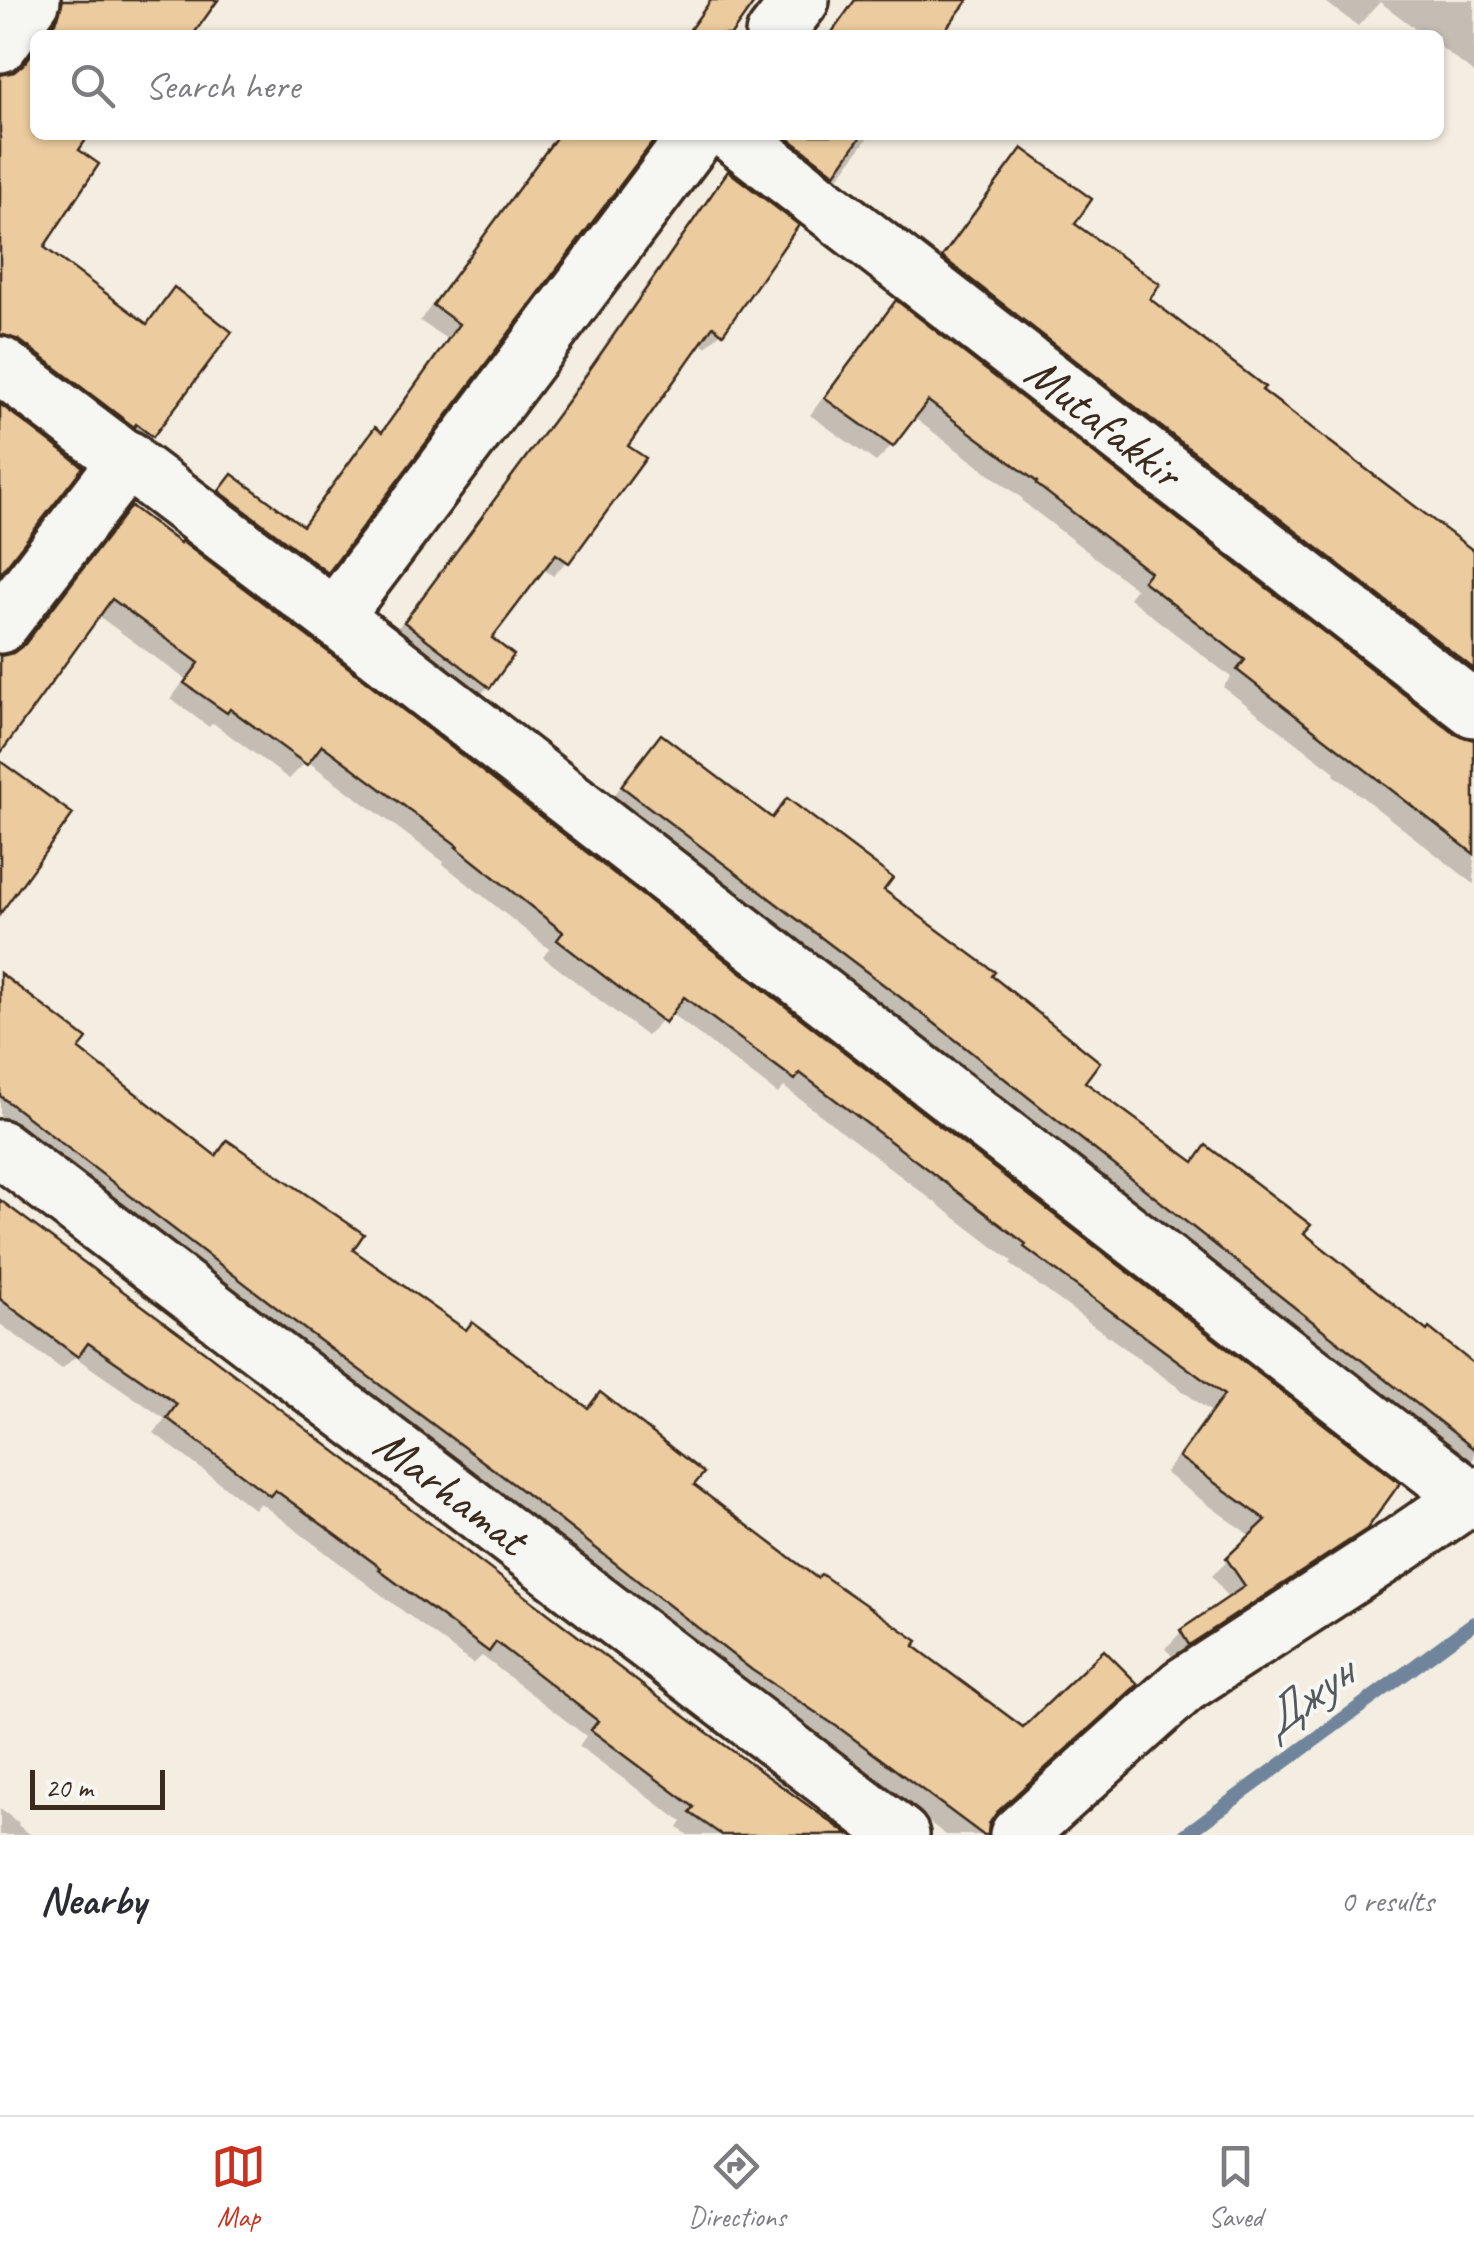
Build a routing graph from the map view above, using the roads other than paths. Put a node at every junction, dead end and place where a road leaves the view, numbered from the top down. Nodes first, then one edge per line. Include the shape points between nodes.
1 (32, 0) edge
2 (801, 0) edge
3 (778, 30) edge
4 (0, 44) edge
5 (693, 140) edge
6 (740, 140) edge
7 (0, 365) edge
8 (128, 459) junction
9 (334, 617) junction
10 (0, 625) edge
11 (1474, 709) edge
12 (0, 1148) edge
13 (1472, 1496) edge
14 (901, 1835) edge
15 (1018, 1835) edge

1 - 4 street
2 - 3 street
5 - 9 street
6 - 11 street, Mutafakkir
7 - 8 street
8 - 9 street
8 - 10 street
9 - 13 street
12 - 14 street, Marhamat
13 - 15 street via 1183,1686

